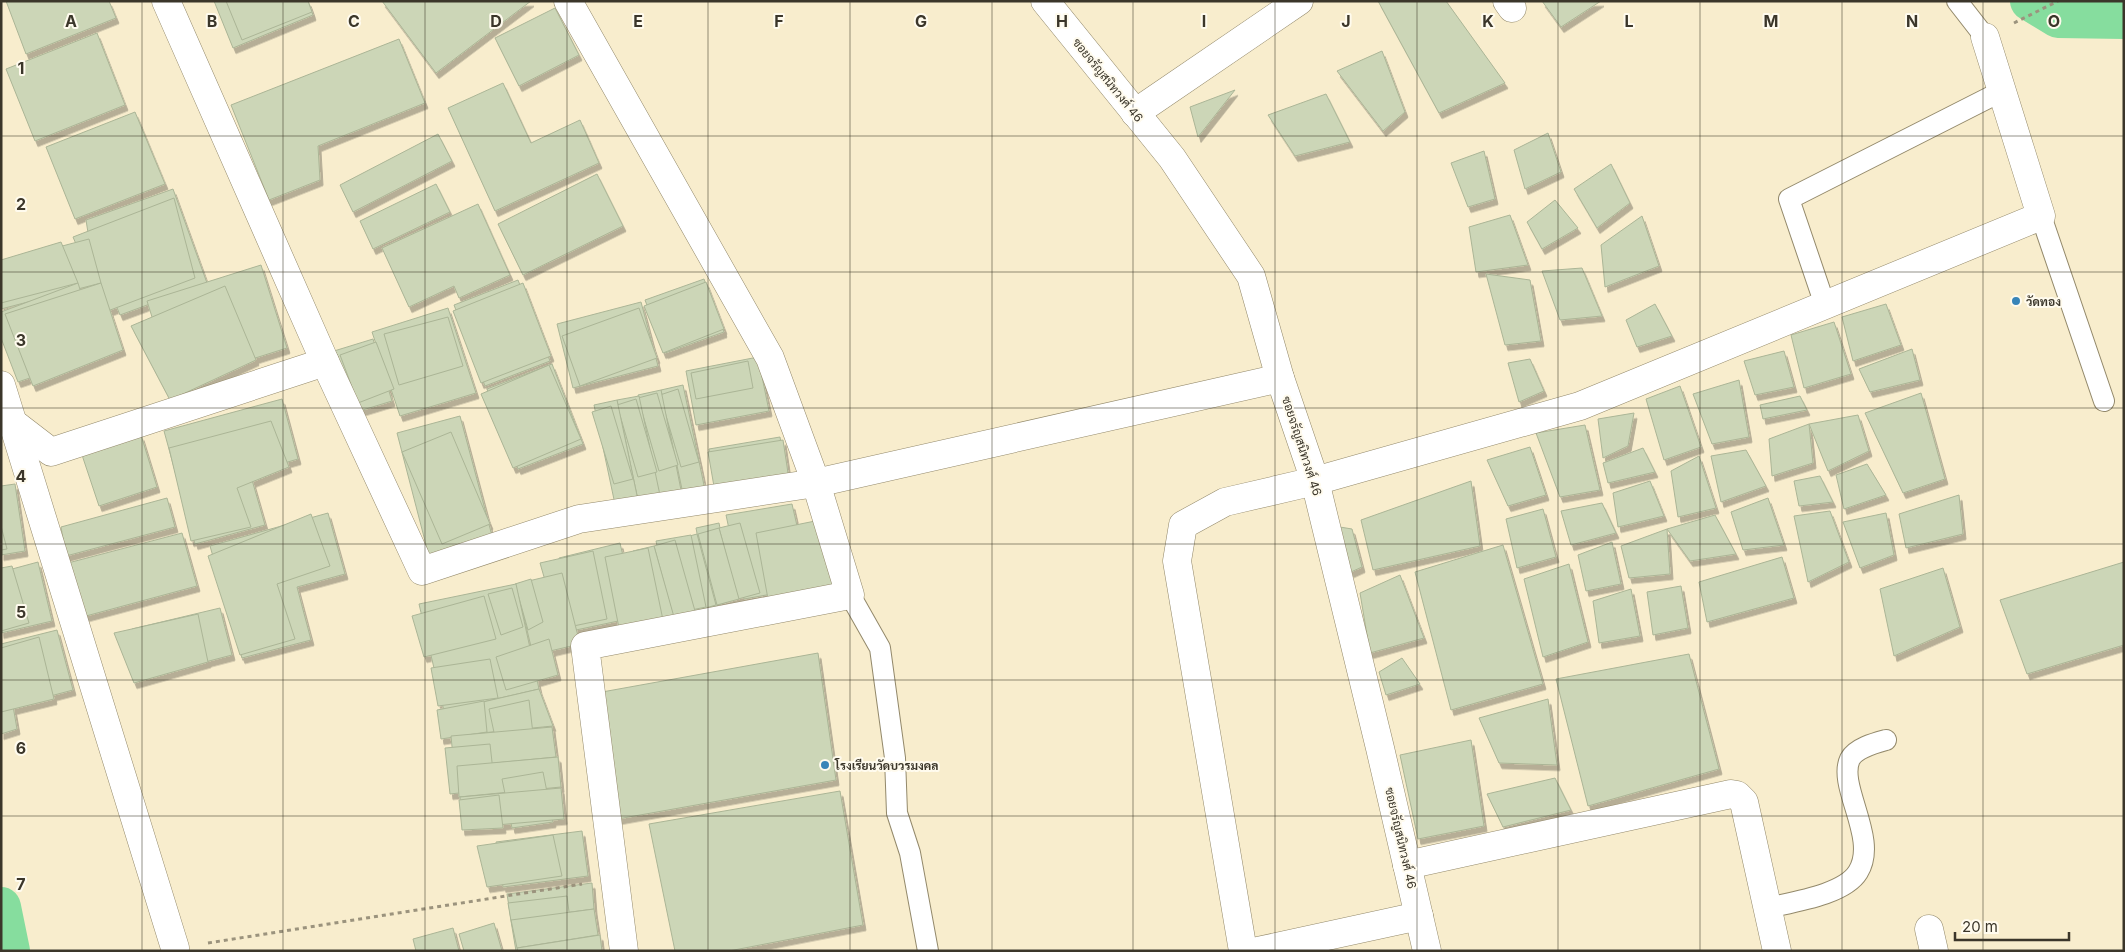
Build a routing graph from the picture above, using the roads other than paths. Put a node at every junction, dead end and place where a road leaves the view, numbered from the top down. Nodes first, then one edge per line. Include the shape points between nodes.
1 (166, 1) edge
2 (568, 1) edge
3 (1045, 1) edge
4 (1299, 1) edge
5 (1957, 1) edge
6 (1985, 37) joint
7 (2002, 91) junction
8 (1135, 113) junction
9 (2041, 216) junction
10 (1825, 305) junction
11 (325, 362) junction
12 (1280, 378) junction
13 (1, 385) edge
14 (2104, 400) dead end
15 (7, 423) edge
16 (1315, 482) junction
17 (816, 483) junction
18 (850, 595) junction
19 (1886, 740) dead end
20 (1407, 865) junction
21 (1767, 908) junction
22 (1419, 916) junction
23 (175, 948) road end
24 (624, 951) edge
25 (928, 951) edge
26 (1244, 951) edge
27 (1258, 951) edge
28 (1427, 951) edge
29 (1777, 951) edge

1 - 11 street
2 - 17 street via 770,358
3 - 8 street, ซอยจรัญสนิทวงศ์ 46
4 - 8 street
5 - 6 lane
6 - 7 street
7 - 9 street
7 - 10 lane via 1789,199
8 - 12 street, ซอยจรัญสนิทวงศ์ 46 via 1172,158 1251,276
9 - 10 street
9 - 14 lane
10 - 16 street via 1580,406
11 - 15 street via 51,452
11 - 17 street via 422,571 579,519
12 - 16 street, ซอยจรัญสนิทวงศ์ 46
12 - 17 street
13 - 15 street
15 - 23 street
16 - 20 street, ซอยจรัญสนิทวงศ์ 46
16 - 26 street via 1225,502 1183,525 1177,561
17 - 18 street
18 - 24 street via 585,646
18 - 25 lane via 880,648 894,758 897,813 910,853
19 - 21 lane via 1869,745 1851,758 1848,766 1849,783 1863,831 1864,860 1858,873 1846,883 1817,897
20 - 21 street via 1731,794 1744,802
20 - 22 street, ซอยจรัญสนิทวงศ์ 46
21 - 29 street
22 - 27 street
22 - 28 street, ซอยจรัญสนิทวงศ์ 46

